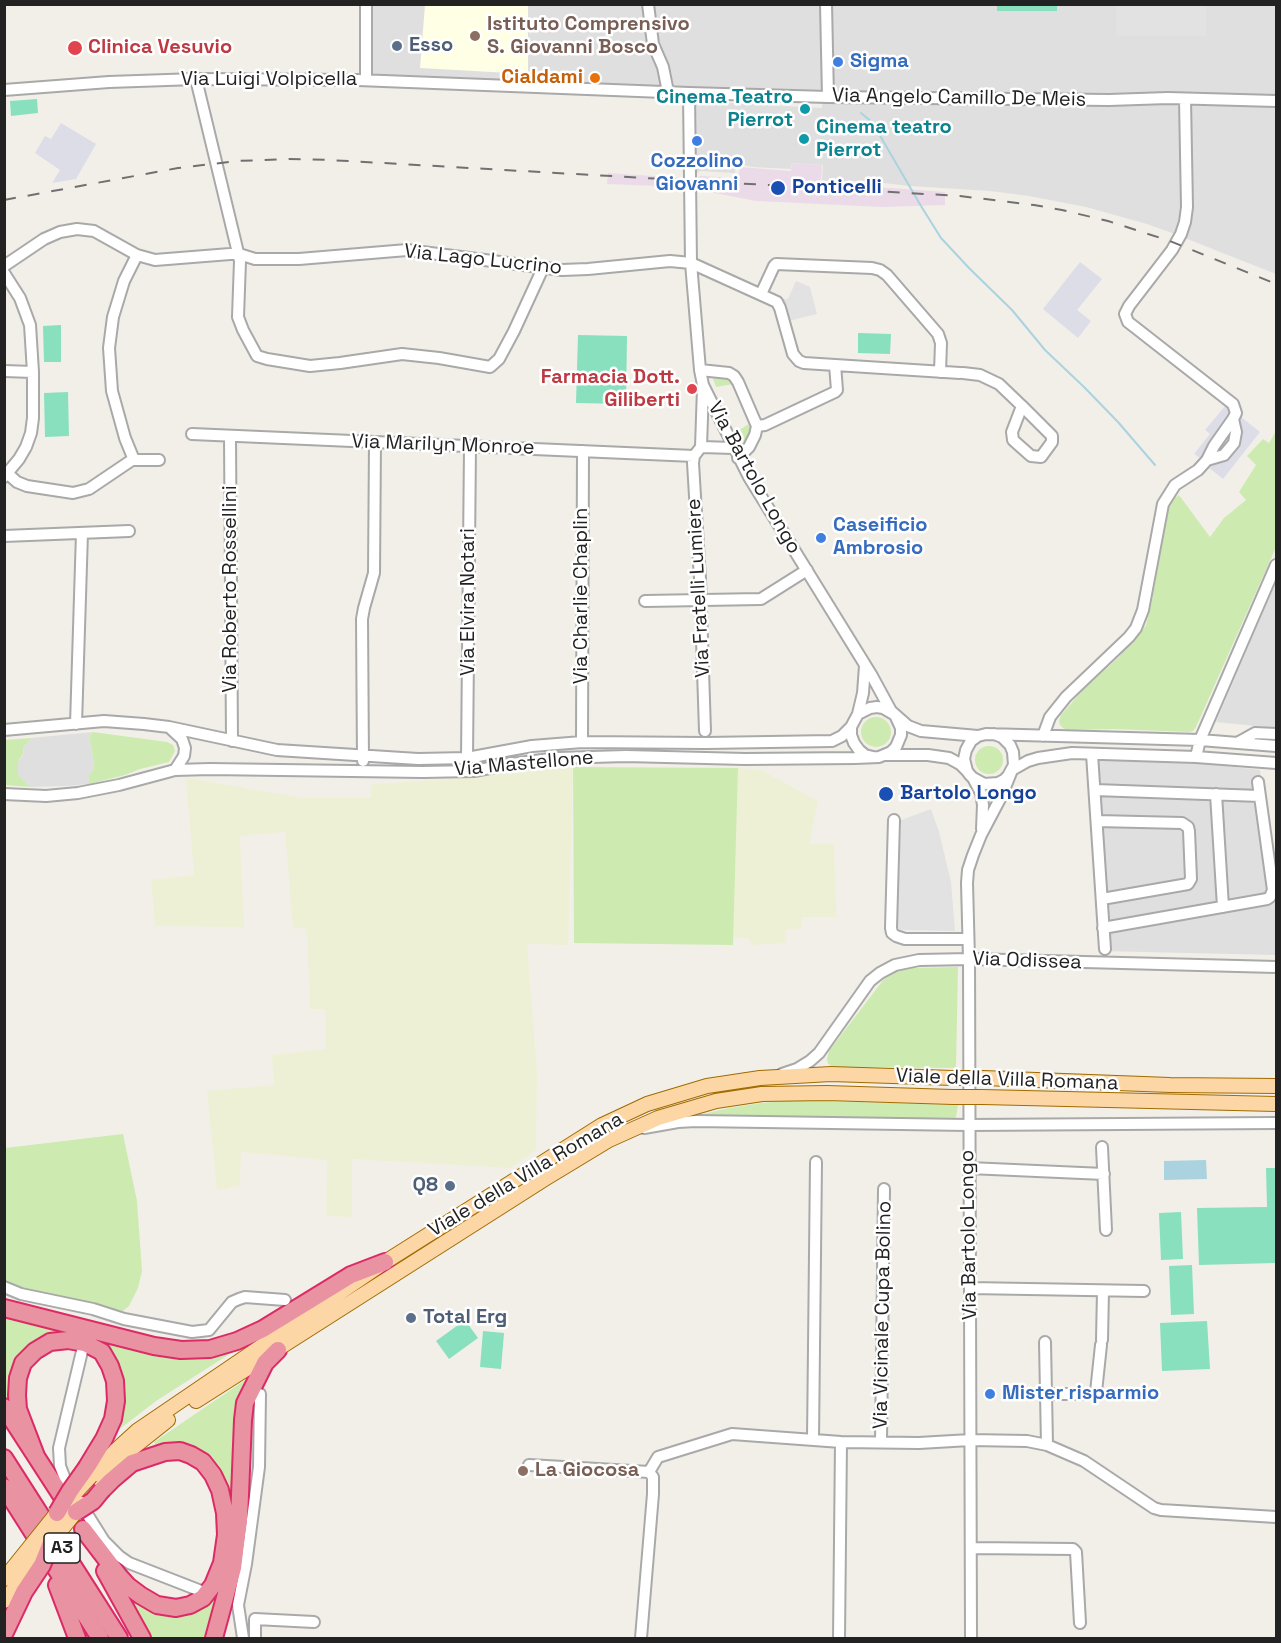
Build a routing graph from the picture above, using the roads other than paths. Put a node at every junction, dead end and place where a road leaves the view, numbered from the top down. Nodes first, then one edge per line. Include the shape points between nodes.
1 (366, 4) edge
2 (648, 4) edge
3 (826, 4) edge
4 (196, 79) junction
5 (366, 80) junction
6 (534, 86) joint
7 (4, 90) edge
8 (668, 92) junction
9 (689, 93) junction
10 (828, 97) junction
11 (1185, 99) junction
12 (1276, 101) edge
13 (239, 254) junction
14 (137, 255) junction
15 (691, 263) junction
16 (4, 266) edge
17 (543, 268) junction
18 (4, 273) edge
19 (761, 294) junction
20 (835, 365) junction
21 (4, 370) edge
22 (700, 370) junction
23 (33, 372) junction
24 (940, 372) junction
25 (703, 385) junction
26 (1022, 406) junction
27 (757, 426) junction
28 (192, 434) dead end
29 (230, 436) junction
30 (375, 442) junction
31 (470, 446) junction
32 (583, 451) junction
33 (698, 452) junction
34 (736, 453) junction
35 (134, 460) junction
36 (159, 460) dead end
37 (6, 475) edge
38 (129, 531) dead end
39 (82, 533) junction
40 (4, 536) edge
41 (1276, 565) edge
42 (807, 570) junction
43 (645, 601) dead end
44 (701, 601) junction
45 (865, 666) junction
46 (858, 714) junction
47 (895, 715) junction
48 (76, 724) junction
49 (169, 727) junction
50 (851, 727) junction
51 (4, 730) edge
52 (705, 731) dead end
53 (994, 734) junction
54 (1276, 734) edge
55 (978, 736) junction
56 (1043, 736) junction
57 (1200, 740) junction
58 (232, 741) junction
59 (582, 742) junction
60 (1237, 743) junction
61 (1276, 746) edge
62 (1092, 754) junction
63 (363, 756) junction
64 (879, 756) junction
65 (1196, 757) junction
66 (467, 758) junction
67 (1276, 763) edge
68 (176, 770) junction
69 (1012, 770) junction
70 (363, 771) junction
71 (970, 775) junction
72 (1258, 782) dead end
73 (1095, 790) junction
74 (4, 794) edge
75 (1216, 794) junction
76 (1260, 796) junction
77 (894, 819) dead end
78 (1097, 821) junction
79 (981, 835) junction
80 (1102, 899) junction
81 (1223, 907) junction
82 (1103, 928) junction
83 (968, 939) junction
84 (1105, 950) dead end
85 (969, 959) junction
86 (1276, 967) edge
87 (819, 1053) junction
88 (831, 1074) junction
89 (771, 1078) junction
90 (1276, 1086) edge
91 (1276, 1104) edge
92 (1276, 1123) edge
93 (968, 1125) junction
94 (626, 1131) junction
95 (1102, 1147) dead end
96 (814, 1167) dead end
97 (969, 1168) junction
98 (1104, 1174) junction
99 (884, 1189) dead end
100 (1106, 1230) dead end
101 (385, 1262) junction
102 (4, 1287) edge
103 (970, 1288) junction
104 (1103, 1290) junction
105 (1144, 1291) dead end
106 (285, 1300) dead end
107 (4, 1308) edge
108 (93, 1309) junction
109 (89, 1323) dead end
110 (1045, 1341) dead end
111 (83, 1347) dead end
112 (279, 1350) junction
113 (260, 1394) dead end
114 (1046, 1394) junction
115 (4, 1407) edge
116 (810, 1439) junction
117 (970, 1440) junction
118 (841, 1442) junction
119 (881, 1442) junction
120 (1047, 1445) junction
121 (36, 1456) junction
122 (4, 1458) edge
123 (529, 1465) dead end
124 (649, 1472) junction
125 (94, 1480) junction
126 (4, 1487) edge
127 (76, 1512) joint
128 (57, 1514) joint
129 (1276, 1517) edge
130 (83, 1529) junction
131 (46, 1544) junction
132 (971, 1548) junction
133 (4, 1579) edge
134 (201, 1591) dead end
135 (4, 1601) edge
136 (314, 1622) dead end
137 (1080, 1623) dead end
138 (4, 1634) edge
139 (77, 1638) edge
140 (100, 1638) edge
141 (119, 1638) edge
142 (142, 1638) edge
143 (214, 1638) edge
144 (243, 1638) edge
145 (255, 1638) edge
146 (641, 1638) edge
147 (839, 1638) edge
148 (971, 1638) edge

1 - 5 street
2 - 8 street via 651,35
3 - 10 street
4 - 5 street, Via Luigi Volpicella
4 - 7 street, Via Luigi Volpicella
4 - 13 street
5 - 6 street, Via Luigi Volpicella
6 - 8 street, Via Angelo Camillo De Meis
8 - 9 street, Via Angelo Camillo De Meis
9 - 10 street, Via Angelo Camillo De Meis
9 - 15 street, Via Bartolo Longo
10 - 11 street, Via Angelo Camillo De Meis
11 - 12 street, Via Angelo Camillo De Meis
11 - 56 street via 1185,222 1172,250 1125,314 1132,325 1233,404 1236,411 1207,459 1175,485 1162,504 1143,610 1136,628 1066,697 1050,717
13 - 14 street, Via Lago Lucrino via 161,260
13 - 17 street, Via Lago Lucrino via 255,259 299,259 418,250
13 - 17 street via 238,317 252,350 261,358 310,366 402,354 490,367 504,350
14 - 16 street via 94,231 77,228 44,239
14 - 35 street via 118,299 109,348 113,397
15 - 17 street, Via Lago Lucrino via 670,261 575,270
15 - 19 street
15 - 22 street, Via Bartolo Longo
18 - 23 street via 28,318
19 - 20 street via 779,305 796,359
19 - 24 street via 776,264 880,270 939,336
20 - 24 street
20 - 27 street via 835,392
21 - 23 street
22 - 25 street, Via Bartolo Longo
22 - 27 street via 734,376
23 - 37 street via 31,434
24 - 26 street via 980,375 999,384
25 - 33 street, Via Fratelli Lumiere
25 - 34 street, Via Bartolo Longo
26 - 26 street via 1053,439 1041,457 1031,456 1014,443 1012,432
27 - 34 street via 743,455
28 - 29 street, Via Marilyn Monroe
29 - 30 street, Via Marilyn Monroe
29 - 58 street, Via Roberto Rossellini
30 - 31 street, Via Marilyn Monroe
30 - 63 street via 374,573 362,619
31 - 32 street, Via Marilyn Monroe
31 - 66 street, Via Elvira Notari
32 - 33 street, Via Marilyn Monroe
32 - 59 street, Via Charlie Chaplin
33 - 34 street, Via Marilyn Monroe
33 - 44 street, Via Fratelli Lumiere via 693,463
34 - 42 street, Via Bartolo Longo
35 - 36 street
35 - 37 street via 89,489 73,493 27,486
38 - 39 street
39 - 40 street
39 - 48 street
41 - 57 street
42 - 44 street via 761,599
42 - 45 street, Via Bartolo Longo
43 - 44 street
44 - 52 street, Via Fratelli Lumiere
45 - 46 street
45 - 47 street, Via Bartolo Longo
46 - 47 street via 877,707
46 - 50 street
47 - 55 street, Via Bartolo Longo via 921,731
47 - 64 street via 901,728 899,741 891,752
48 - 49 street, Via Mastellone via 104,721
48 - 51 street, Via Mastellone
49 - 58 street, Via Mastellone
49 - 68 street via 182,739 185,748
50 - 59 street, Via Mastellone via 832,741
50 - 64 street via 858,750
53 - 55 street
53 - 56 street
53 - 69 street via 1010,745
54 - 60 street via 1255,734
55 - 71 street via 971,741 964,759
56 - 57 street
57 - 60 street
57 - 65 street
58 - 63 street, Via Mastellone via 277,750
59 - 66 street, Via Mastellone
60 - 61 street
62 - 65 street
62 - 69 street via 1046,756
62 - 73 street
63 - 66 street, Via Mastellone
63 - 70 street
64 - 70 street, Via Mastellone via 626,756 558,759 474,771
64 - 71 street via 949,758
65 - 67 street
68 - 70 street, Via Mastellone
68 - 74 street, Via Mastellone via 78,793
69 - 71 street via 998,783 984,784
69 - 79 street, Via Bartolo Longo
71 - 79 street, Via Bartolo Longo via 981,793
72 - 76 street
73 - 75 street
73 - 78 street
75 - 76 street
75 - 81 street
76 - 81 street via 1272,894 1267,899
77 - 83 street via 892,933 905,939
78 - 80 street
78 - 80 street via 1182,824 1189,831 1188,884
79 - 83 street, Via Bartolo Longo via 966,882
80 - 82 street
81 - 82 street
82 - 84 street
83 - 85 street, Via Bartolo Longo
85 - 86 street, Via Odissea
85 - 87 street, Via Odissea via 919,960 880,973 870,981
85 - 93 street, Via Bartolo Longo
87 - 88 street via 822,1066
87 - 89 street, Via Odissea via 796,1069
88 - 89 main road, Viale della Villa Romana
88 - 90 main road, Viale della Villa Romana, bridge
89 - 101 main road, Viale della Villa Romana via 707,1086 647,1104 602,1125
91 - 94 main road, Viale della Villa Romana, bridge via 762,1094 687,1108
92 - 93 street, Viale della Villa Romana
93 - 94 street, Viale della Villa Romana via 696,1121
93 - 97 street, Via Bartolo Longo
94 - 112 main road, Viale della Villa Romana
95 - 98 street
96 - 116 street
97 - 98 street
97 - 103 street, Via Bartolo Longo
98 - 100 street
99 - 119 street, Via Vicinale Cupa Bolino
101 - 107 highway via 351,1275 263,1329 210,1349 154,1346
101 - 125 main road, Viale della Villa Romana via 138,1430 115,1451
102 - 108 street
103 - 104 street
103 - 117 street, Via Bartolo Longo
104 - 105 street
104 - 114 street via 1096,1392
106 - 108 street via 239,1299 209,1330 202,1332 124,1319
108 - 109 street
110 - 114 street
111 - 134 street via 59,1448 65,1479 104,1541 118,1556
112 - 125 main road, Viale della Villa Romana via 175,1415
112 - 143 highway via 265,1364 245,1403 237,1543
113 - 144 street via 259,1467 246,1564 235,1604
114 - 120 street
115 - 121 highway
116 - 118 street, Via Vicinale Cupa Bolino
116 - 124 street, Via Vicinale Cupa Bolino via 732,1434 658,1457
117 - 119 street, Via Vicinale Cupa Bolino
117 - 120 street, Via Vicinale Cupa Bolino
117 - 132 street, Via Bartolo Longo
118 - 119 street, Via Vicinale Cupa Bolino
118 - 147 street
120 - 129 street, Via Vicinale Cupa Bolino via 1084,1461 1154,1508
121 - 125 highway via 16,1395 23,1363 50,1342 85,1343 102,1352 115,1381 113,1419
121 - 130 highway
122 - 141 highway, A3
123 - 124 street
124 - 146 street via 653,1477 653,1494
125 - 127 highway, bridge via 93,1501
125 - 128 highway, bridge via 70,1491
125 - 130 highway via 112,1480 132,1463 165,1452 180,1451 203,1462 220,1490 225,1513 222,1563 203,1598 176,1608 157,1605 128,1586
126 - 131 highway, A3
127 - 131 main road, bridge
128 - 133 main road, bridge
130 - 142 highway
131 - 135 main road, bridge
131 - 138 highway, bridge via 42,1565
131 - 139 highway
131 - 140 highway, A3
132 - 137 street via 1073,1549
132 - 148 street, Via Bartolo Longo
136 - 145 street via 255,1619

